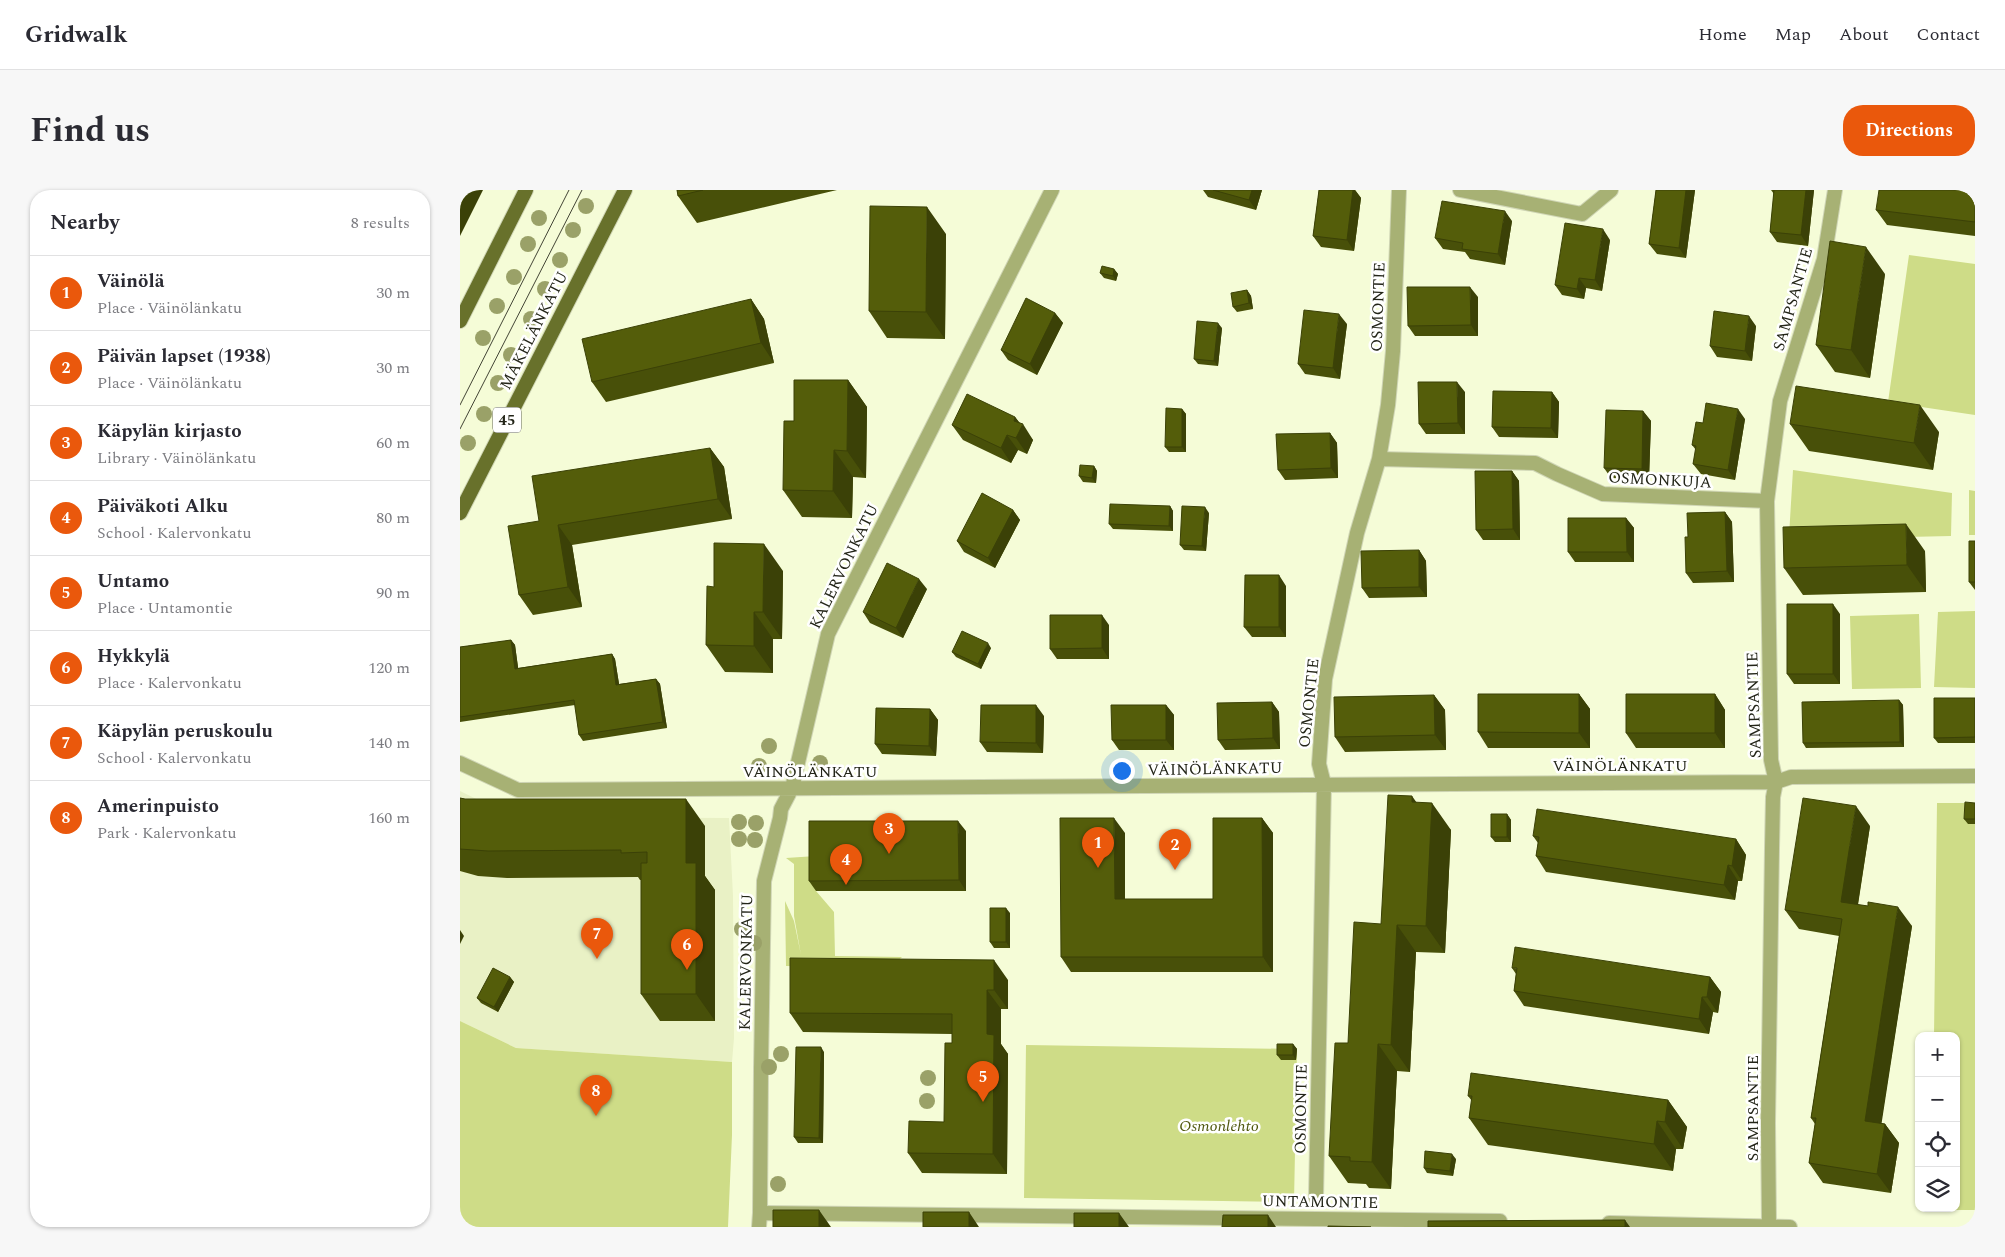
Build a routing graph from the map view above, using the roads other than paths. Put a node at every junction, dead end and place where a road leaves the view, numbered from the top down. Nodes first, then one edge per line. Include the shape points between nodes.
1 (526, 190) edge
2 (625, 190) edge
3 (1052, 190) edge
4 (1400, 190) edge
5 (1460, 190) edge
6 (1611, 190) edge
7 (1835, 190) edge
8 (460, 321) edge
9 (1379, 458) junction
10 (1767, 501) junction
11 (460, 513) edge
12 (460, 762) edge
13 (1975, 776) edge
14 (1776, 782) junction
15 (1324, 784) junction
16 (792, 788) junction
17 (760, 1220) edge
18 (1509, 1221) edge
19 (1315, 1223) edge
20 (1596, 1223) edge
21 (1770, 1226) junction
22 (1790, 1227) edge

1 - 8 main road
2 - 11 main road, MÄKELÄNKATU / 45
3 - 16 street, KALERVONKATU via 828,634
4 - 9 street, OSMONTIE via 1393,351
5 - 6 street via 1582,214
7 - 10 street, SAMPSANTIE via 1824,259 1780,401
9 - 10 street, OSMONKUJA via 1535,463 1603,494
9 - 15 street, OSMONTIE via 1357,533 1325,679 1319,764
10 - 14 street, SAMPSANTIE via 1771,760
12 - 16 street, VÄINÖLÄNKATU via 518,790
13 - 14 street, VÄINÖLÄNKATU via 1791,777
14 - 15 street, VÄINÖLÄNKATU
14 - 21 street, SAMPSANTIE via 1773,797 1768,1123
15 - 16 street, VÄINÖLÄNKATU
15 - 19 street, OSMONTIE
16 - 17 street, KALERVONKATU via 780,809 764,881
17 - 19 street, UNTAMONTIE
18 - 19 street, UNTAMONTIE
20 - 21 street
21 - 22 street

